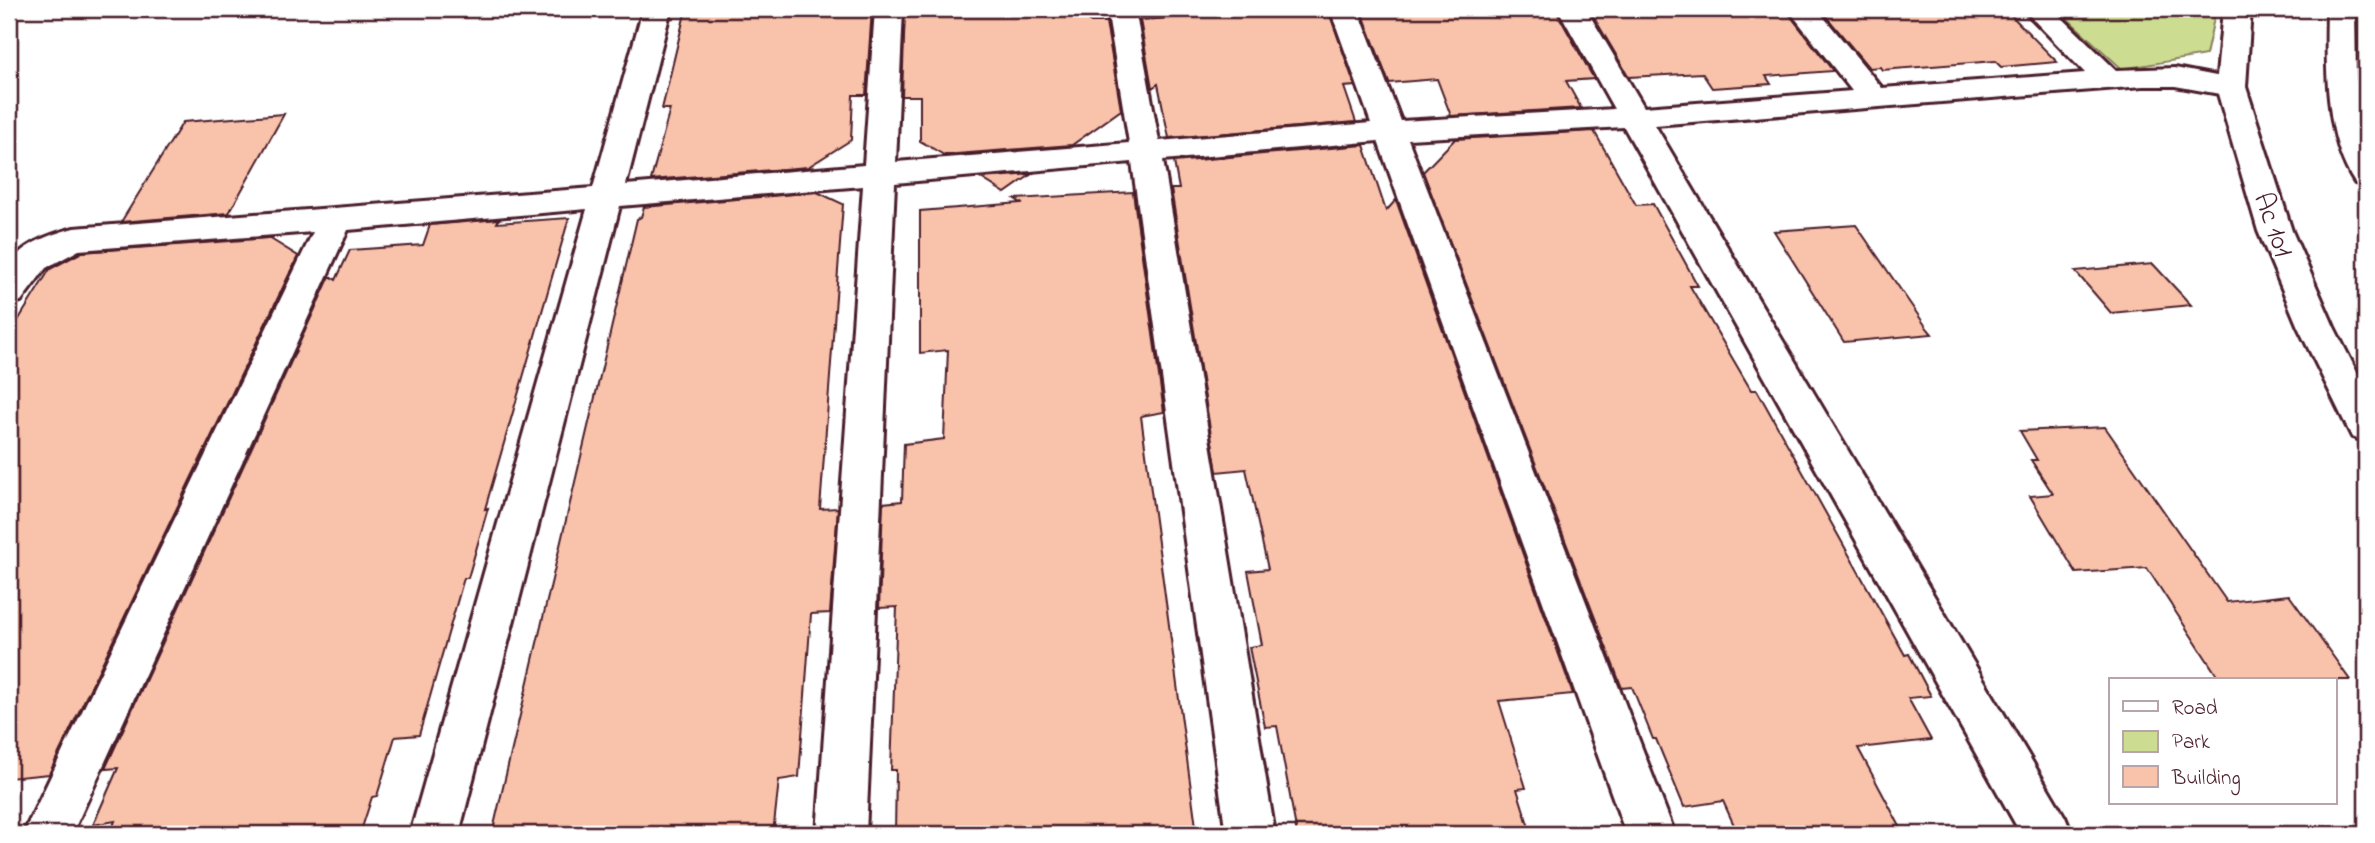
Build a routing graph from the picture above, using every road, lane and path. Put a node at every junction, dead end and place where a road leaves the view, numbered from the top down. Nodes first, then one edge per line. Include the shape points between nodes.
1 (657, 9) edge
2 (888, 9) edge
3 (1121, 9) edge
4 (1344, 9) edge
5 (1572, 9) edge
6 (1802, 9) edge
7 (2037, 9) edge
8 (2237, 9) edge
9 (2341, 9) edge
10 (2109, 80) junction
11 (2231, 87) junction
12 (1873, 97) junction
13 (1634, 117) junction
14 (1388, 131) junction
15 (1146, 153) junction
16 (878, 173) junction
17 (2366, 177) edge
18 (604, 197) junction
19 (335, 220) junction
20 (9, 292) edge
21 (2366, 426) edge
22 (47, 834) edge
23 (435, 834) edge
24 (842, 834) edge
25 (1251, 834) edge
26 (1651, 834) edge
27 (2048, 834) edge

1 - 18 street
2 - 16 street
3 - 15 street
4 - 14 street
5 - 13 street
6 - 12 street
7 - 10 street
8 - 11 street, Ac 101
9 - 17 street via 2341,77 2351,133
10 - 11 street via 2175,77
10 - 12 street
11 - 21 street, Ac 101 via 2275,231
12 - 13 street
13 - 14 street
13 - 27 street
14 - 15 street
14 - 26 street
15 - 16 street
15 - 25 street
16 - 18 street
16 - 24 street
18 - 19 street
18 - 23 street
19 - 20 street via 74,239 34,260
19 - 22 street

